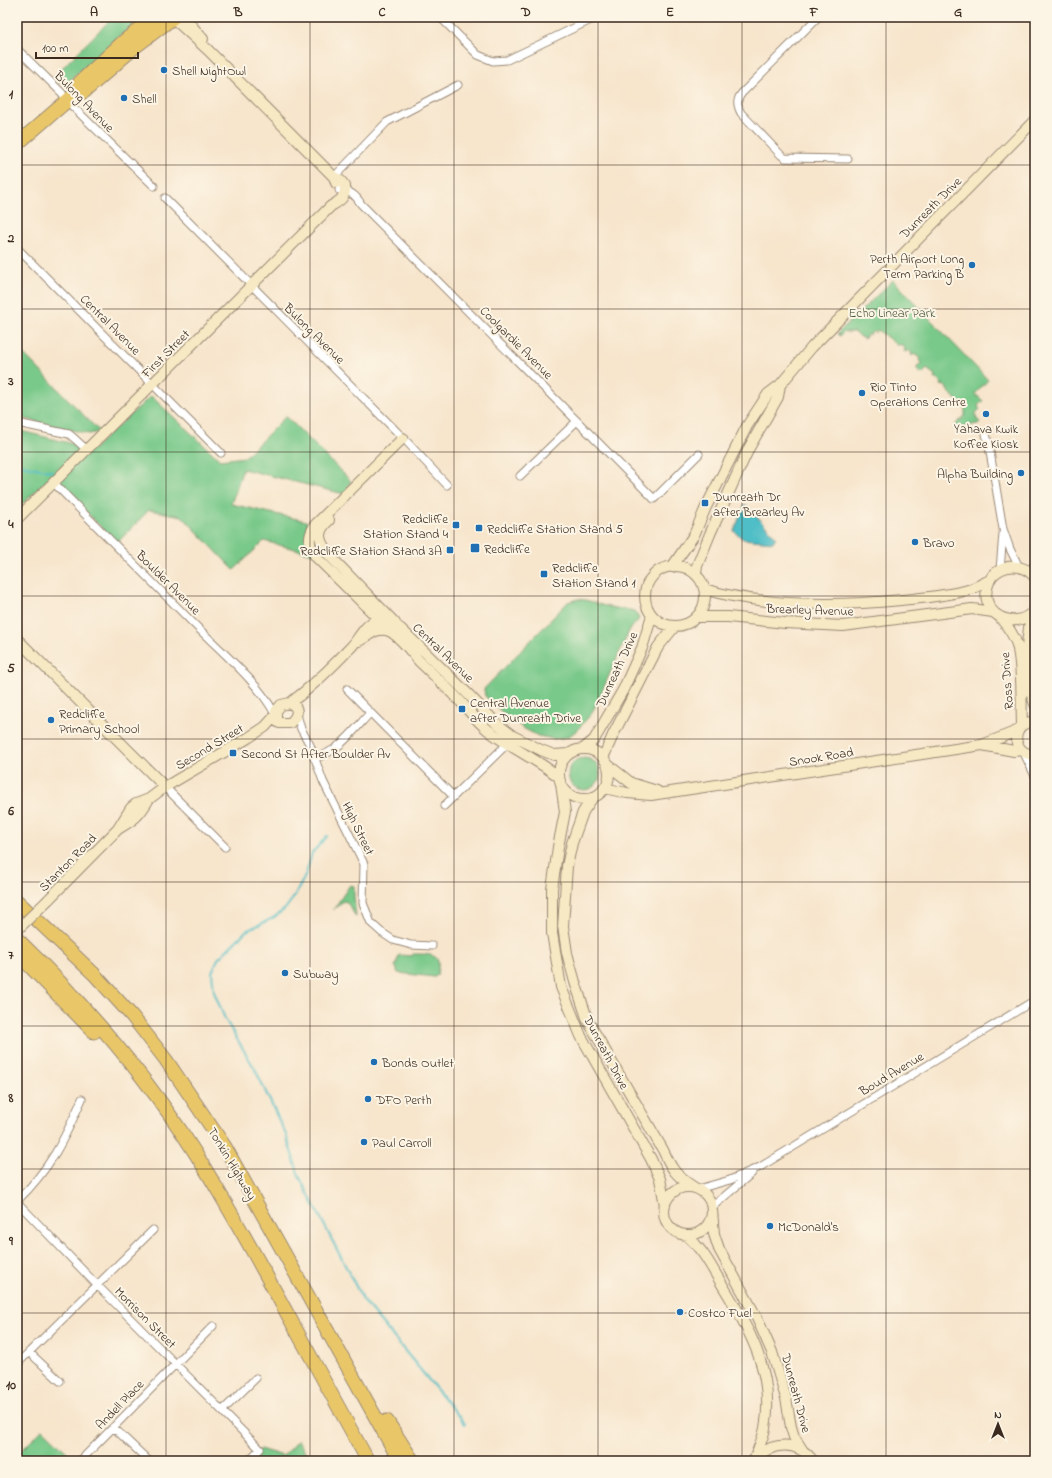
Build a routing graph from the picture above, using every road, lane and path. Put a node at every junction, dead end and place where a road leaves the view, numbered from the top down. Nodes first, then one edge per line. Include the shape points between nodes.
1 (155, 17) edge
2 (176, 17) edge
3 (440, 17) edge
4 (597, 17) edge
5 (818, 17) edge
6 (17, 49) edge
7 (458, 85) dead end
8 (71, 98) junction
9 (1035, 120) edge
10 (17, 144) edge
11 (848, 159) dead end
12 (334, 177) junction
13 (154, 186) dead end
14 (342, 193) junction
15 (165, 198) dead end
16 (17, 248) edge
17 (252, 285) junction
18 (153, 384) junction
19 (780, 385) junction
20 (577, 421) junction
21 (17, 423) edge
22 (986, 434) dead end
23 (405, 441) junction
24 (87, 450) junction
25 (221, 453) dead end
26 (699, 454) dead end
27 (520, 476) dead end
28 (54, 482) junction
29 (447, 485) dead end
30 (17, 519) edge
31 (1003, 529) junction
32 (672, 567) junction
33 (1019, 567) junction
34 (1000, 570) junction
35 (1033, 572) edge
36 (696, 575) junction
37 (990, 580) junction
38 (704, 589) junction
39 (357, 597) junction
40 (376, 604) junction
41 (1033, 612) edge
42 (996, 614) junction
43 (652, 615) junction
44 (696, 617) junction
45 (376, 624) junction
46 (675, 626) junction
47 (398, 632) junction
48 (17, 639) edge
49 (347, 689) dead end
50 (1035, 704) edge
51 (285, 713) junction
52 (370, 713) junction
53 (1035, 722) edge
54 (1020, 728) junction
55 (301, 730) junction
56 (507, 744) junction
57 (982, 745) junction
58 (583, 749) junction
59 (1022, 752) junction
60 (568, 754) junction
61 (1035, 755) edge
62 (314, 758) junction
63 (605, 761) junction
64 (1035, 776) edge
65 (560, 781) junction
66 (165, 787) junction
67 (604, 788) junction
68 (665, 792) junction
69 (453, 796) junction
70 (593, 797) junction
71 (444, 806) dead end
72 (225, 847) dead end
73 (17, 894) edge
74 (17, 901) edge
75 (17, 930) edge
76 (17, 939) edge
77 (64, 944) junction
78 (432, 946) dead end
79 (17, 953) edge
80 (1035, 1000) edge
81 (149, 1087) junction
82 (82, 1099) dead end
83 (760, 1167) junction
84 (696, 1189) junction
85 (17, 1201) edge
86 (665, 1206) junction
87 (712, 1209) junction
88 (153, 1230) dead end
89 (686, 1234) junction
90 (97, 1285) junction
91 (213, 1326) dead end
92 (327, 1331) junction
93 (29, 1352) junction
94 (175, 1363) junction
95 (17, 1364) edge
96 (256, 1378) dead end
97 (60, 1381) dead end
98 (222, 1411) junction
99 (113, 1427) junction
100 (355, 1437) junction
101 (803, 1451) junction
102 (754, 1460) edge
103 (80, 1461) edge
104 (149, 1461) edge
105 (248, 1461) edge
106 (364, 1461) edge
107 (368, 1461) edge
108 (400, 1461) edge
109 (413, 1461) edge
110 (813, 1461) edge

1 - 8 highway via 124,40 80,82
2 - 8 highway via 136,46 84,92
2 - 12 main road, Coolgardie Avenue
3 - 4 street via 482,58 496,61 507,60
5 - 11 street via 742,93 737,102 738,107 785,158
6 - 8 street, Bulong Avenue via 62,93
7 - 12 street via 388,122
8 - 10 highway
8 - 13 street, Bulong Avenue
9 - 19 main road, Dunreath Drive via 812,347
12 - 14 main road, Coolgardie Avenue via 345,186
14 - 17 main road, First Street via 341,201 331,206
14 - 20 street, Coolgardie Avenue via 353,195
15 - 17 street, Bulong Avenue
16 - 18 street, Central Avenue
17 - 18 main road, First Street
17 - 23 street, Bulong Avenue
18 - 24 main road, First Street
18 - 25 street, Central Avenue
19 - 32 main road, Dunreath Drive via 768,394 747,426 694,535
19 - 36 main road, Dunreath Drive via 778,396 749,448 707,541
20 - 26 street, Coolgardie Avenue via 654,500
20 - 27 street
21 - 24 street via 69,434
22 - 31 street
23 - 29 street, Bulong Avenue
23 - 39 main road, Central Avenue via 315,526 309,538 316,557
23 - 40 main road, Central Avenue via 326,523 320,534 329,555
24 - 28 main road, First Street
28 - 30 main road, First Street
28 - 51 street, Boulder Avenue via 114,545
31 - 33 street
31 - 34 street
32 - 36 main road via 680,567
32 - 43 main road via 658,572 646,588 648,609
33 - 34 main road via 1006,567
33 - 35 main road
34 - 37 main road, Brearley Avenue
36 - 38 main road
37 - 38 main road, Brearley Avenue via 969,590 865,603 818,604 751,599
37 - 42 main road, Ross Drive via 986,596 988,604
38 - 44 main road via 704,604
39 - 45 main road, Central Avenue
39 - 45 main road, Central Avenue via 368,614 368,621
40 - 45 main road
40 - 47 main road, Central Avenue
41 - 42 main road, Brearley Avenue via 1024,619 1015,620 1007,620
41 - 50 main road, Ross Drive via 1027,641 1027,665 1029,687
42 - 44 main road, Brearley Avenue via 972,609 843,626
42 - 54 main road, Ross Drive via 1009,629 1017,645
43 - 46 main road via 662,623
43 - 58 main road, Dunreath Drive via 642,648 622,690 594,740
44 - 46 main road via 690,622
45 - 47 main road, Central Avenue via 389,622
45 - 51 main road, Second Street
46 - 63 main road, Dunreath Drive via 658,647
47 - 56 main road, Central Avenue via 410,651 486,730
47 - 60 main road, Central Avenue via 513,736 554,755
48 - 66 main road
49 - 52 street
51 - 55 street, Boulder Avenue
51 - 55 street
51 - 66 main road, Second Street
52 - 62 street via 335,749 324,756
52 - 69 street
53 - 54 main road, Snook Road via 1031,721
54 - 57 main road, Snook Road
54 - 59 main road, Ross Drive via 1016,741
55 - 62 street, High Street
56 - 65 main road, Central Avenue via 536,761
56 - 69 street
57 - 59 main road, Snook Road
57 - 68 main road, Snook Road
58 - 60 main road
58 - 63 main road via 598,753
59 - 61 main road, Snook Road
59 - 64 street
60 - 65 main road via 560,765
62 - 78 street, High Street via 364,864 363,903 371,923 393,940 411,945
63 - 67 main road via 609,776
63 - 68 main road, Snook Road via 631,783
65 - 70 main road via 571,795 578,798
65 - 86 main road, Dunreath Drive via 565,812 552,889 552,933 562,987 581,1036 651,1159 660,1179
66 - 72 street
66 - 75 main road, Stanton Road, bridge via 149,799 139,815 118,829
67 - 68 main road, Snook Road via 651,795
67 - 70 main road
69 - 71 street
70 - 84 main road, Dunreath Drive via 583,812 567,866 563,926 574,982 588,1021 671,1168
73 - 77 highway
74 - 77 highway, Tonkin Highway
76 - 81 highway, Tonkin Highway via 104,1030
77 - 92 highway, Tonkin Highway via 132,1016 170,1066 225,1147
79 - 81 highway
80 - 83 street, Boud Avenue
81 - 100 highway, Tonkin Highway via 192,1148 229,1209
82 - 85 street via 60,1147 43,1173
83 - 84 street, Boud Avenue via 730,1180
83 - 87 street, Boud Avenue
84 - 86 main road via 687,1187 673,1192
84 - 87 main road via 707,1197
85 - 90 street, Morrison Street
86 - 89 main road via 664,1214 671,1228
87 - 89 main road via 711,1218 701,1231
87 - 101 main road, Dunreath Drive via 714,1234 772,1352 786,1398 792,1432
88 - 90 street
89 - 102 main road, Dunreath Drive via 704,1253 731,1300 754,1344 766,1378 767,1412
90 - 93 street
90 - 94 street, Morrison Street
91 - 94 street, Andell Place
92 - 108 highway, Tonkin Highway
92 - 109 highway
93 - 95 street
93 - 97 street
94 - 98 street, Morrison Street
94 - 99 street, Andell Place
96 - 98 street
98 - 105 street, Morrison Street via 260,1448
99 - 103 street, Andell Place
99 - 104 street
100 - 106 highway
100 - 107 highway, Tonkin Highway
101 - 102 main road via 790,1446 777,1446 764,1451
101 - 110 main road, Dunreath Drive

